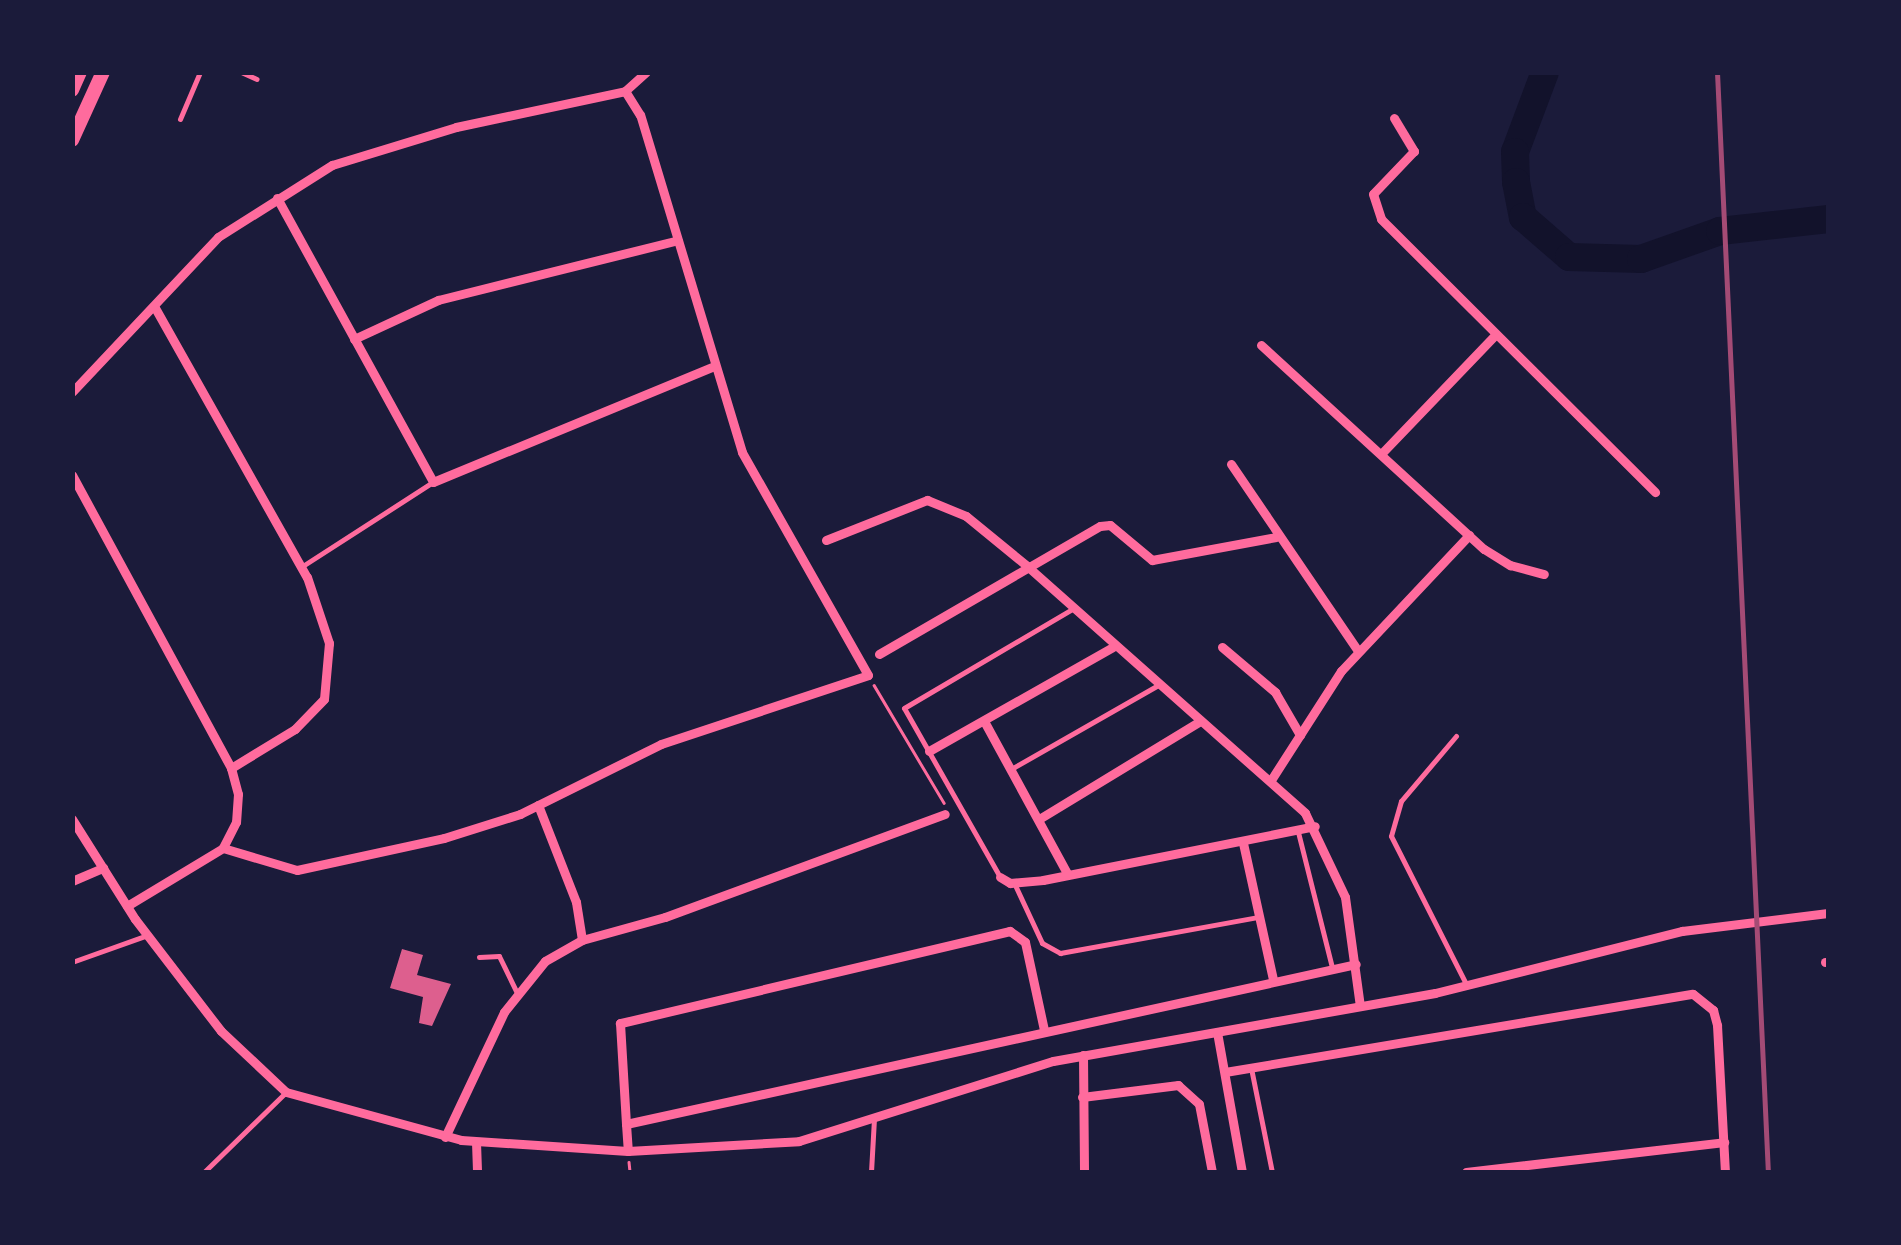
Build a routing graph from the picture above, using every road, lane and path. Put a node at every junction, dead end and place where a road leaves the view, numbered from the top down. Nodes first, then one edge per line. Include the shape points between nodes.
1 (80, 72) edge
2 (103, 72) edge
3 (200, 72) edge
4 (241, 72) edge
5 (646, 72) edge
6 (257, 79) dead end
7 (72, 90) edge
8 (625, 91) junction
9 (1394, 118) dead end
10 (180, 119) dead end
11 (72, 140) edge
12 (277, 198) junction
13 (678, 240) junction
14 (154, 306) junction
15 (1496, 334) junction
16 (354, 339) junction
17 (1261, 345) dead end
18 (712, 367) junction
19 (72, 392) edge
20 (1381, 454) junction
21 (1231, 464) dead end
22 (72, 475) edge
23 (433, 482) junction
24 (1656, 492) dead end
25 (1469, 535) junction
26 (1276, 537) junction
27 (826, 540) dead end
28 (1026, 566) junction
29 (300, 567) junction
30 (1544, 574) dead end
31 (1072, 609) junction
32 (1114, 647) junction
33 (1222, 647) dead end
34 (1358, 650) junction
35 (879, 654) dead end
36 (868, 676) junction
37 (1158, 685) junction
38 (1200, 721) junction
39 (984, 722) junction
40 (1300, 735) junction
41 (1456, 736) dead end
42 (928, 751) junction
43 (232, 768) junction
44 (1011, 769) junction
45 (1270, 780) junction
46 (538, 806) junction
47 (945, 814) joint
48 (72, 819) edge
49 (1039, 820) junction
50 (1315, 826) junction
51 (1298, 832) junction
52 (1242, 843) junction
53 (223, 848) junction
54 (103, 868) junction
55 (1068, 875) junction
56 (1006, 881) junction
57 (72, 882) edge
58 (126, 906) junction
59 (1828, 913) edge
60 (1259, 917) junction
61 (147, 935) junction
62 (582, 940) junction
63 (480, 957) dead end
64 (72, 962) edge
65 (1356, 964) junction
66 (1332, 967) junction
67 (1272, 979) junction
68 (1467, 986) junction
69 (516, 991) junction
70 (1360, 1006) junction
71 (1044, 1030) junction
72 (1218, 1032) junction
73 (1083, 1056) junction
74 (1251, 1067) junction
75 (1225, 1072) junction
76 (286, 1092) junction
77 (1082, 1097) junction
78 (874, 1119) junction
79 (626, 1124) junction
80 (445, 1137) junction
81 (476, 1142) junction
82 (1724, 1142) junction
83 (628, 1151) junction
84 (204, 1172) edge
85 (477, 1172) edge
86 (871, 1172) edge
87 (1084, 1172) edge
88 (1212, 1172) edge
89 (1242, 1172) edge
90 (1272, 1172) edge
91 (1466, 1172) edge
92 (1725, 1172) edge

1 - 7 main road
2 - 11 main road
3 - 10 lane
4 - 6 lane
5 - 8 street
8 - 12 street via 357,154
8 - 13 street via 640,115
9 - 15 street via 1414,151 1378,185 1373,206 1390,231
12 - 14 street via 218,236
12 - 16 street
13 - 16 street via 438,300
13 - 18 street
14 - 19 street
14 - 29 street
15 - 20 street
15 - 24 street
16 - 23 street
17 - 20 street
18 - 23 street
18 - 36 street via 761,490
20 - 25 street
21 - 26 street
22 - 43 street
23 - 29 lane
25 - 30 street via 1510,566
25 - 34 street
26 - 28 street via 1152,560 1110,526 1100,526
26 - 34 street
27 - 28 street via 915,502 938,502 966,516
28 - 31 street
28 - 35 street
29 - 43 street via 324,619 328,690 295,728
31 - 32 street
31 - 42 lane via 905,704
32 - 37 street
32 - 39 street
33 - 40 street via 1274,692
34 - 40 street
36 - 46 street via 661,744
36 - 47 path
37 - 38 street
37 - 44 lane
38 - 45 street
38 - 49 street
39 - 42 street
39 - 44 street
40 - 45 street
41 - 68 lane via 1401,801 1391,836
42 - 56 lane
43 - 53 street via 238,809
44 - 49 street
45 - 50 street
46 - 53 street via 444,838 297,870
46 - 62 street via 576,902
47 - 62 street
48 - 54 street
49 - 55 street
50 - 51 street
50 - 65 street via 1345,896
51 - 52 street
51 - 66 lane
52 - 55 street
52 - 60 street
53 - 58 street
54 - 57 street
54 - 58 street
55 - 56 street
56 - 60 lane via 1042,942 1060,953
58 - 61 street
59 - 68 street via 1636,940
60 - 67 street
61 - 64 lane
61 - 76 street via 229,1040
62 - 69 street via 546,961
63 - 69 lane via 498,956
65 - 66 street
65 - 70 street
66 - 67 street
67 - 71 street
68 - 70 street
69 - 80 street
70 - 72 street
71 - 79 street
71 - 79 street via 1020,933 620,1023
72 - 73 street
72 - 75 street
73 - 77 street
73 - 78 street
74 - 75 street
74 - 82 street via 1693,994 1713,1010 1718,1024
74 - 90 lane
75 - 89 street
76 - 80 street
76 - 84 lane
77 - 87 street
77 - 88 street via 1178,1085 1199,1104
78 - 83 street via 798,1141
78 - 86 lane
79 - 83 street
80 - 81 street
81 - 83 street
81 - 85 street
82 - 91 street
82 - 92 street

